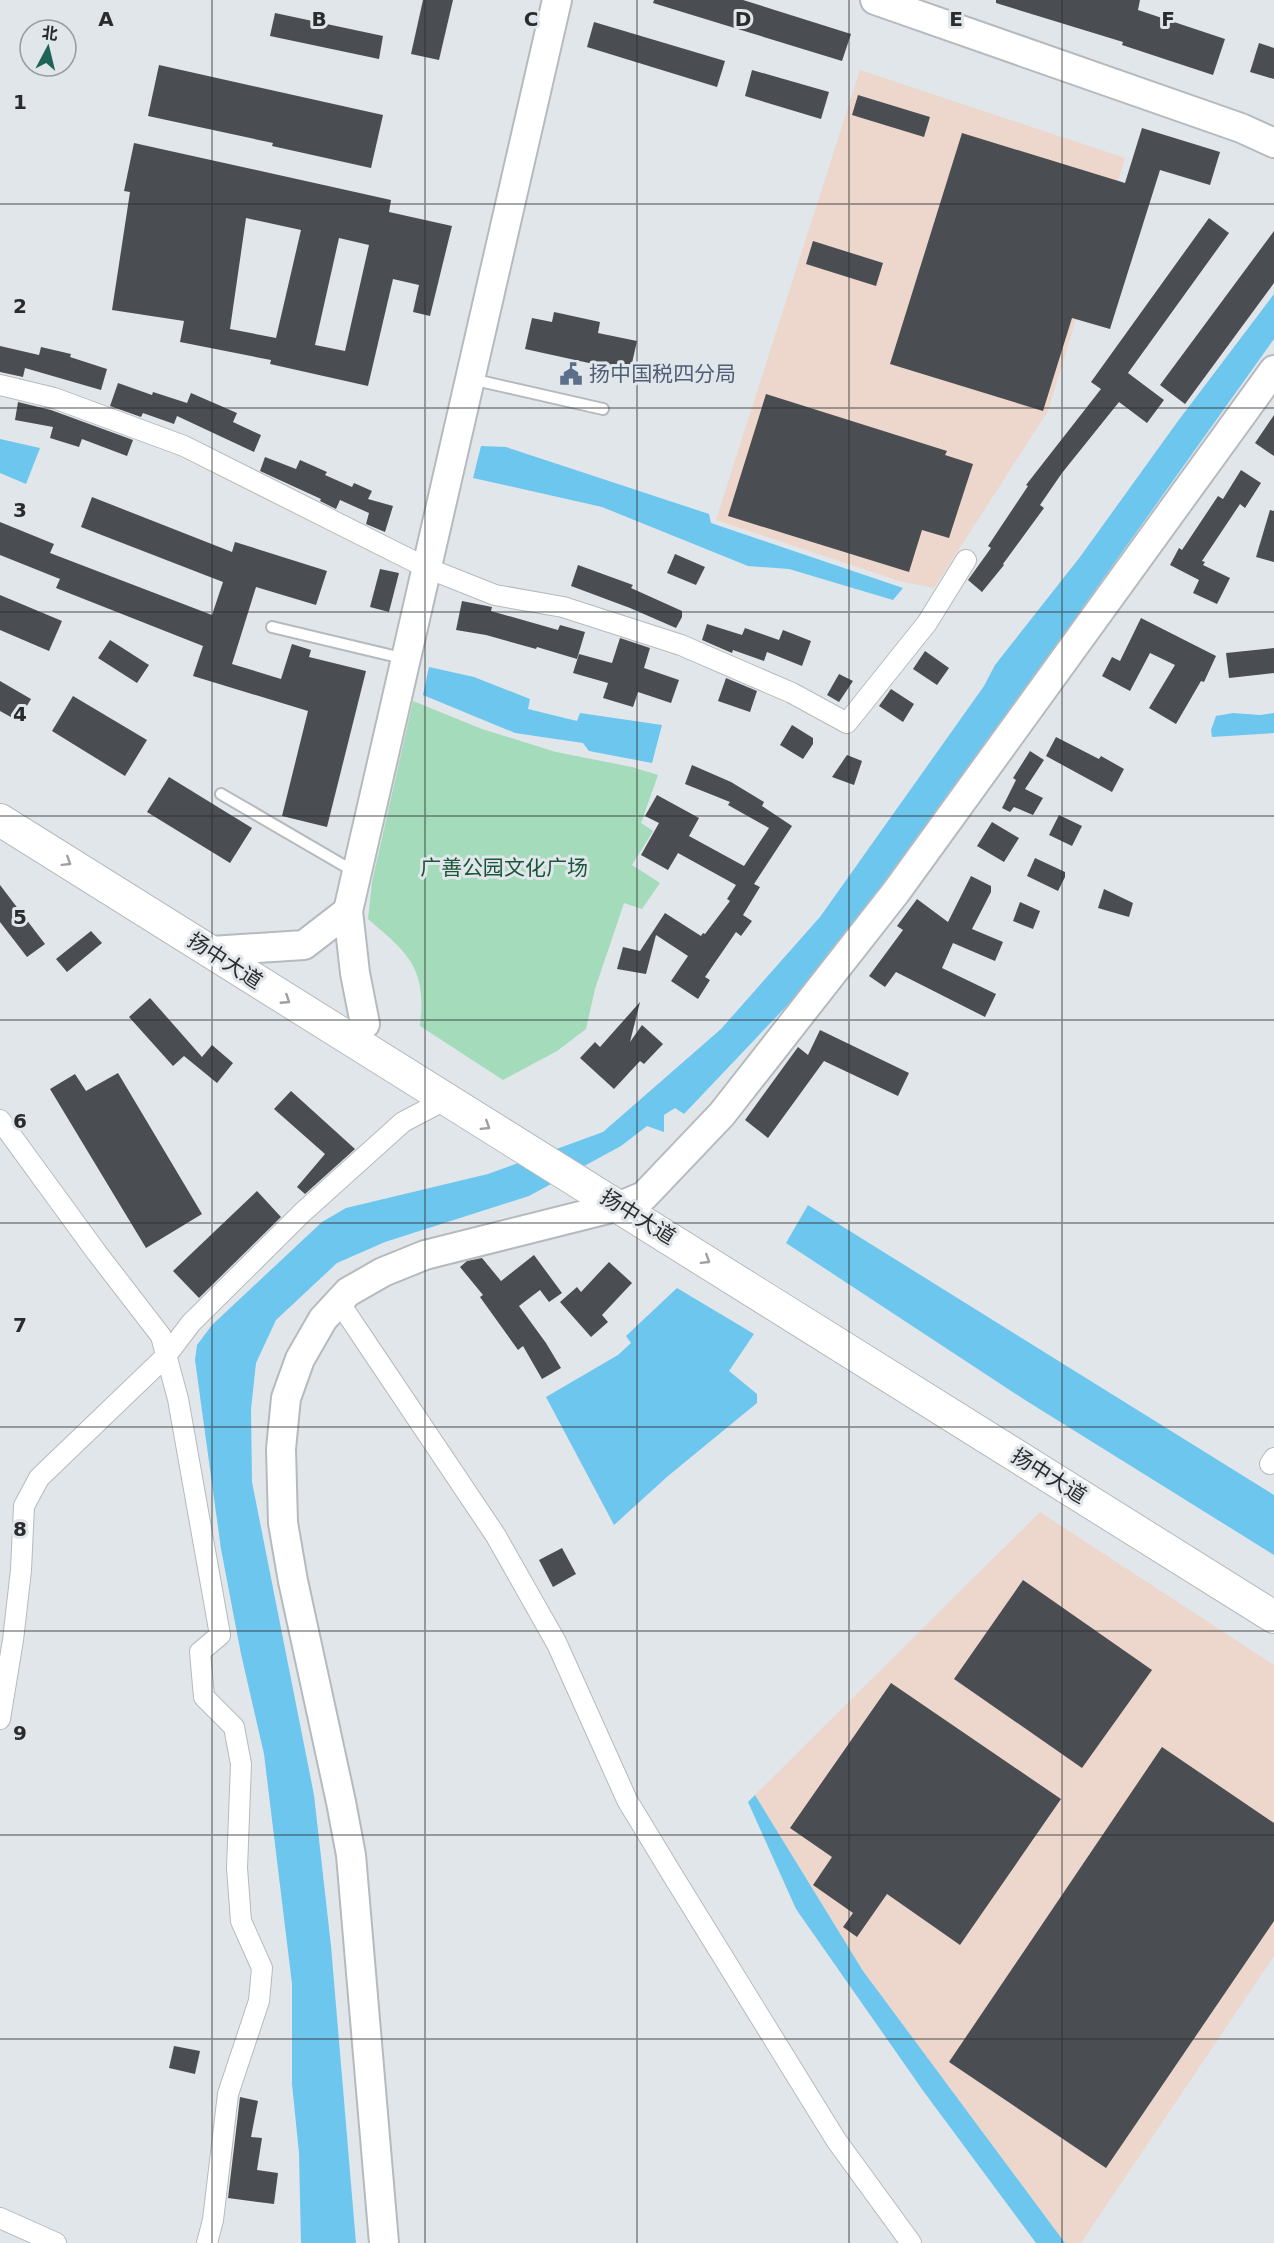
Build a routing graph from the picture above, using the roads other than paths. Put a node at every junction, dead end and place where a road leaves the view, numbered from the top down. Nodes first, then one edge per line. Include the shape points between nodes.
1 (557, 0) edge
2 (874, 0) edge
3 (1274, 143) edge
4 (1274, 370) edge
5 (470, 379) junction
6 (0, 386) edge
7 (603, 409) dead end
8 (966, 560) dead end
9 (427, 568) junction
10 (272, 627) dead end
11 (406, 659) junction
12 (221, 794) dead end
13 (0, 796) edge
14 (0, 820) edge
15 (357, 873) junction
16 (348, 911) junction
17 (247, 949) junction
18 (211, 951) junction
19 (364, 1024) junction
20 (451, 1091) junction
21 (0, 1120) edge
22 (632, 1201) junction
23 (339, 1302) junction
24 (166, 1356) junction
25 (1274, 1593) edge
26 (1274, 1617) edge
27 (0, 1719) edge
28 (1, 2224) edge
29 (56, 2243) edge
30 (207, 2243) edge
31 (384, 2243) edge
32 (911, 2243) edge

1 - 5 street
2 - 3 street via 1241,128
4 - 22 street via 896,892 722,1114
5 - 7 lane
5 - 9 street
6 - 9 street via 54,398 184,446
8 - 9 street via 927,623 847,723 792,693 681,645 563,607 495,595
9 - 11 street
10 - 11 lane
11 - 15 street
12 - 15 lane
13 - 17 main road, 扬中大道
14 -> 18 main road, 扬中大道
15 - 16 street
16 - 17 street via 304,945
16 - 19 street
17 - 18 street
17 - 19 main road, 扬中大道
18 -> 20 main road, 扬中大道
19 - 20 main road, 扬中大道
20 - 22 main road, 扬中大道
20 - 24 street via 403,1122 303,1212 191,1323
21 - 24 street via 161,1336
22 - 23 street via 425,1255 383,1272 348,1292
22 - 25 main road, 扬中大道
22 -> 26 main road, 扬中大道
23 - 31 street via 323,1319 300,1359 286,1398 281,1449 283,1523 351,1855
23 - 32 street via 496,1536 557,1644 627,1800 670,1871 836,2140
24 - 27 street via 29,1492 24,1506 21,1570
24 - 30 street via 178,1400 220,1635 200,1652 204,1697 234,1727 241,1764 237,1868 241,1921 262,1968 259,2001 228,2094
28 - 29 street

